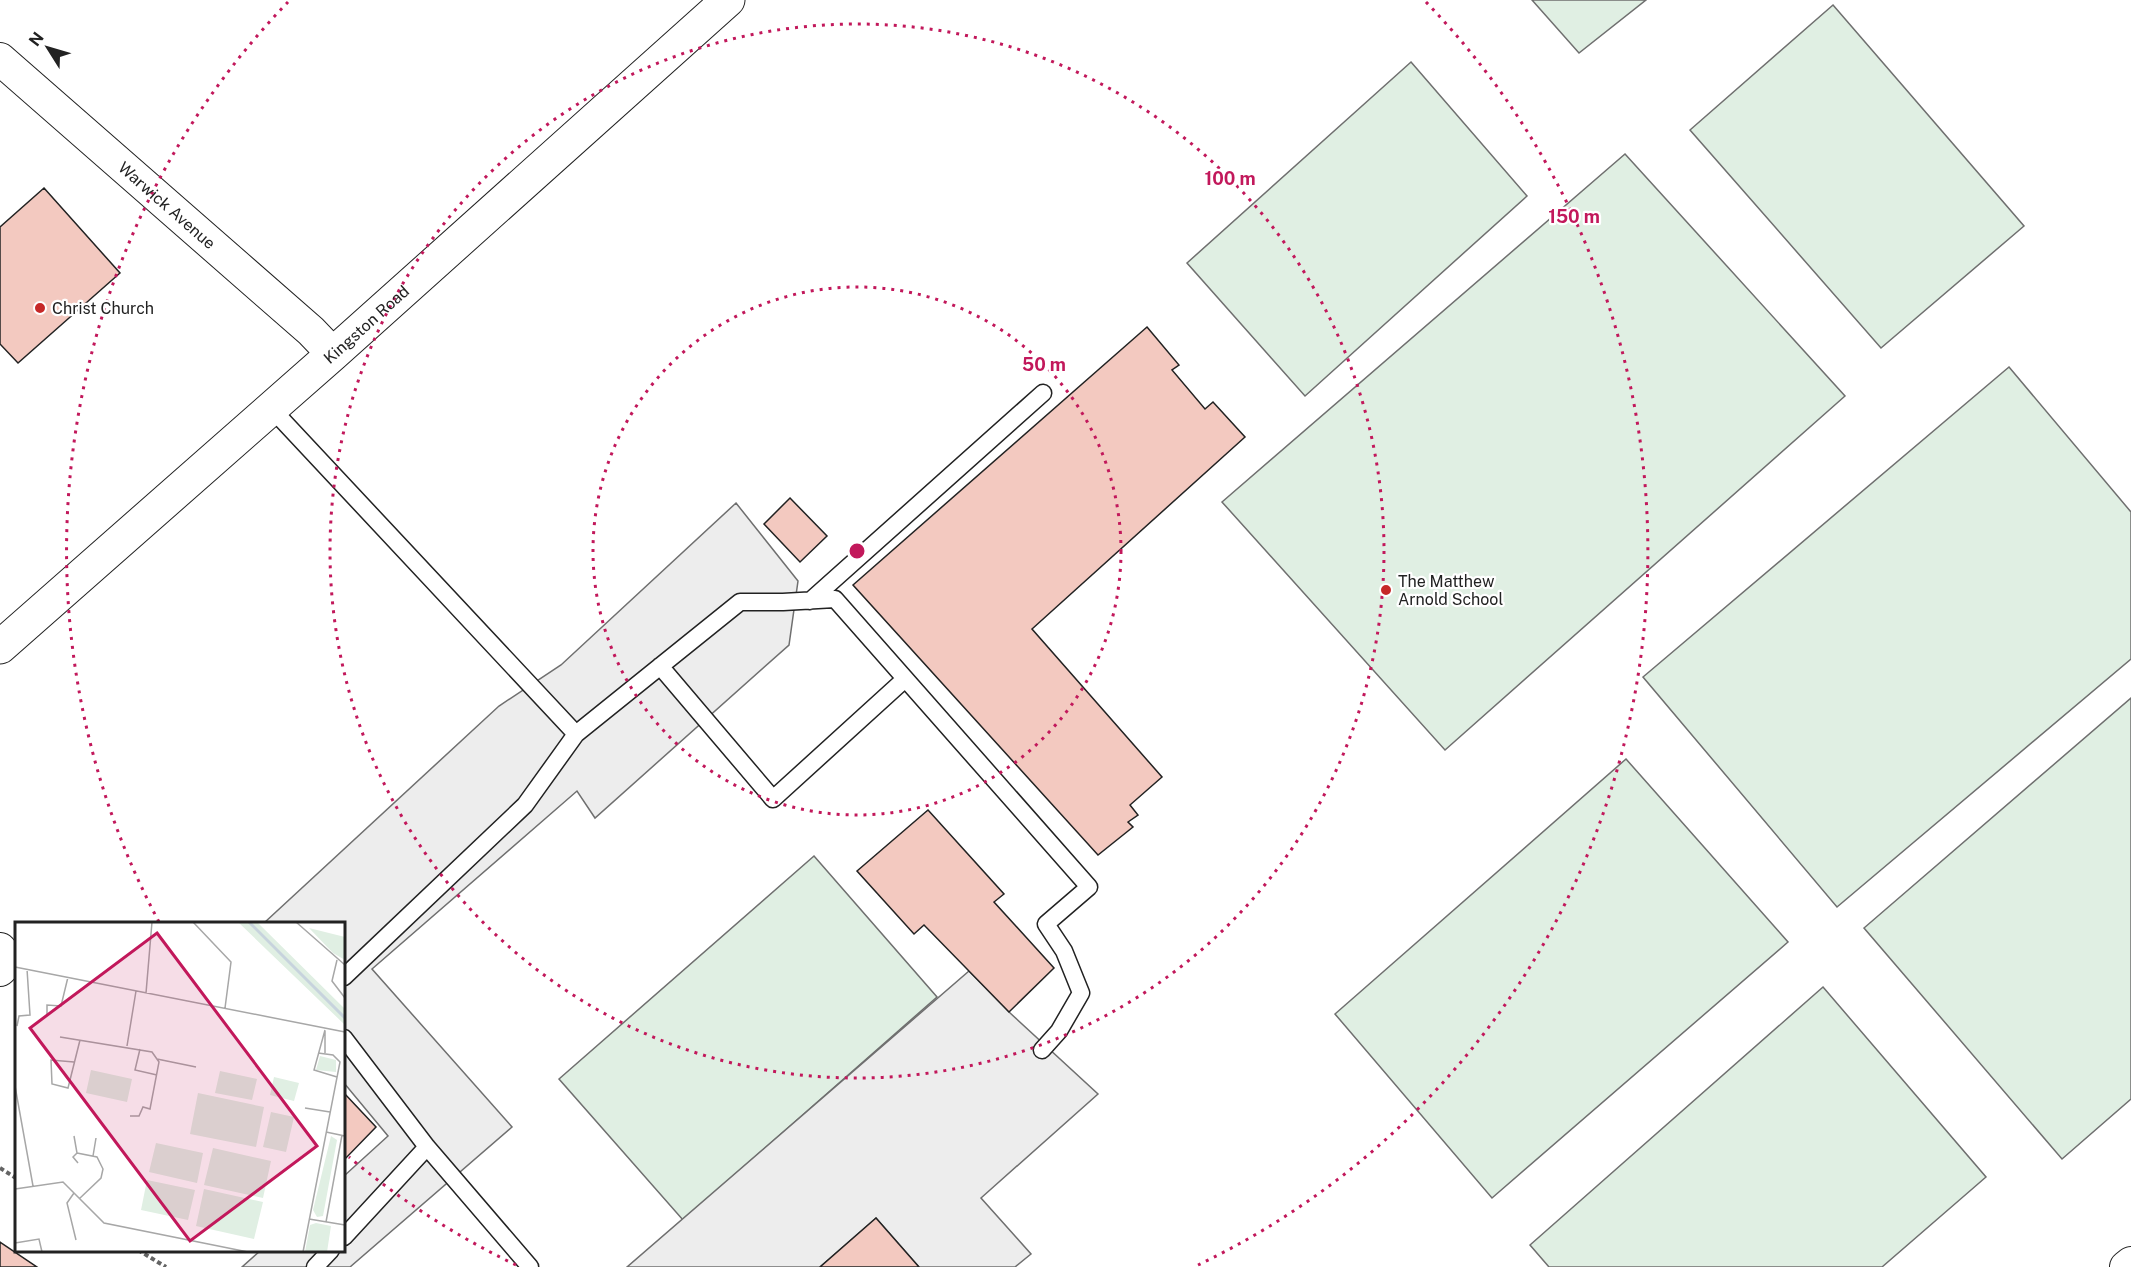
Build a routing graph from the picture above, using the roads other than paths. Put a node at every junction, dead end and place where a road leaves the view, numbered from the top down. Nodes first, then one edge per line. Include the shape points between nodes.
1 (728, 0) edge
2 (0, 59) edge
3 (333, 354) junction
4 (1043, 393) dead end
5 (271, 408) junction
6 (810, 601) junction
7 (0, 647) edge
8 (660, 666) junction
9 (905, 679) junction
10 (576, 734) junction
11 (0, 949) edge
12 (0, 970) edge
13 (345, 976) edge
14 (345, 1039) edge
15 (1042, 1050) dead end
16 (427, 1147) junction
17 (345, 1236) edge
18 (329, 1252) edge
19 (2131, 1263) edge
20 (315, 1267) edge
21 (530, 1267) edge
22 (2126, 1267) edge

1 - 3 street, Kingston Road
2 - 3 street, Warwick Avenue
3 - 5 street, Kingston Road
4 - 6 lane
5 - 7 street, Kingston Road
5 - 10 lane
6 - 8 lane via 740,602
6 - 9 lane via 835,599
8 - 9 lane via 773,799
8 - 10 lane
9 - 15 lane via 1089,887 1046,924 1064,951 1081,993 1059,1031
10 - 13 lane via 525,805
11 - 12 street via 10,960
14 - 16 lane
16 - 17 lane
16 - 21 lane
18 - 20 lane
19 - 22 street

